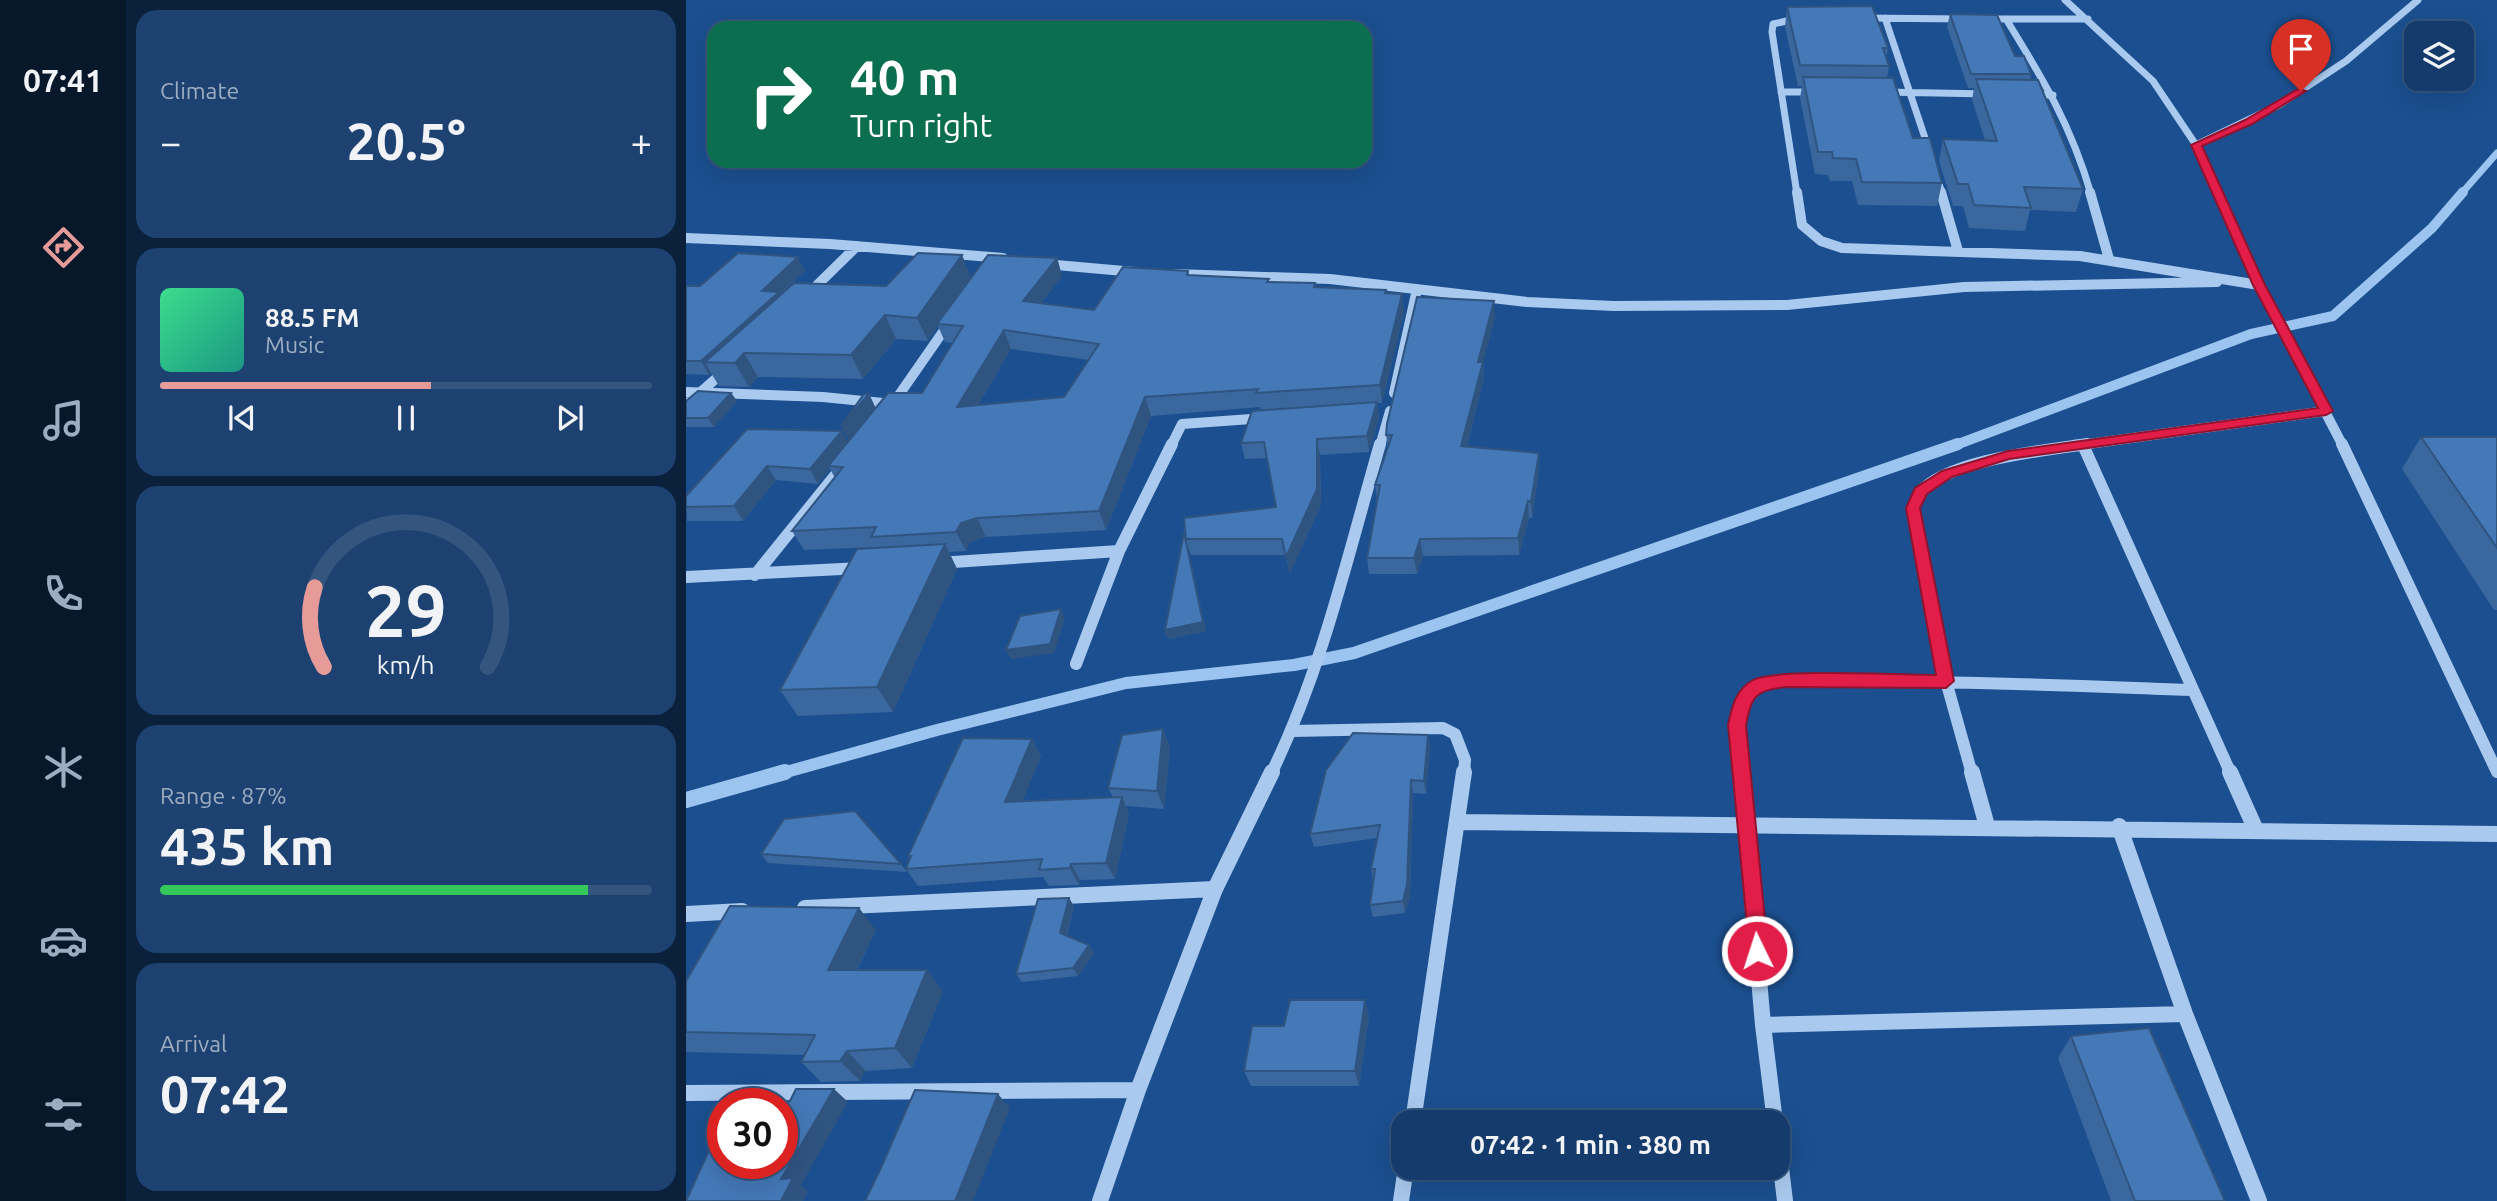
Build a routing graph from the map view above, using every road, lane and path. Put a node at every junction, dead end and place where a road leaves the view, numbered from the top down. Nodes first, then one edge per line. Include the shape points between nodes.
1 (2065, 0) edge
2 (2418, 0) edge
3 (1807, 18) edge
4 (1846, 18) edge
5 (1885, 18) junction
6 (2006, 19) junction
7 (2088, 19) junction
8 (1781, 92) junction
9 (1820, 92) edge
10 (1873, 92) edge
11 (1913, 92) junction
12 (2002, 94) edge
13 (2015, 94) edge
14 (2053, 95) junction
15 (2196, 145) junction
16 (1931, 158) edge
17 (1935, 171) edge
18 (686, 239) edge
19 (857, 246) junction
20 (1958, 251) junction
21 (995, 257) junction
22 (2109, 259) junction
23 (1020, 260) edge
24 (1032, 262) edge
25 (987, 269) edge
26 (1147, 273) edge
27 (1161, 273) edge
28 (2217, 282) junction
29 (2259, 285) junction
30 (1417, 289) junction
31 (797, 305) edge
32 (956, 314) edge
33 (740, 358) edge
34 (686, 392) edge
35 (701, 392) junction
36 (893, 404) junction
37 (686, 405) edge
38 (1391, 410) junction
39 (1377, 411) edge
40 (2326, 411) junction
41 (884, 415) edge
42 (1279, 417) edge
43 (2083, 445) junction
44 (850, 457) edge
45 (1119, 551) junction
46 (930, 563) edge
47 (877, 567) edge
48 (755, 575) junction
49 (686, 577) edge
50 (1076, 664) dead end
51 (1946, 681) junction
52 (2193, 690) junction
53 (1292, 731) junction
54 (2497, 772) edge
55 (1459, 822) junction
56 (1987, 826) junction
57 (2119, 826) junction
58 (1748, 827) junction
59 (2255, 828) junction
60 (2497, 834) edge
61 (1215, 889) junction
62 (790, 909) edge
63 (763, 910) edge
64 (686, 914) edge
65 (2185, 1014) junction
66 (1763, 1025) junction
67 (1138, 1090) junction
68 (686, 1093) edge
69 (1415, 1110) edge
70 (1774, 1110) edge
71 (1404, 1180) edge
72 (1783, 1180) edge
73 (1100, 1201) edge
74 (1401, 1201) edge
75 (1786, 1201) edge
76 (2259, 1201) edge

1 - 7 street
2 - 15 street via 2346,61 2279,105
3 - 8 street via 1773,24
4 - 5 street
5 - 6 street
5 - 11 street
6 - 7 street
6 - 14 street
7 - 15 street via 2153,81
8 - 9 street
8 - 20 street via 1802,225 1811,236 1847,250
10 - 11 street
11 - 12 street
11 - 16 street
13 - 14 street
14 - 22 street via 2077,146
15 - 29 street
17 - 20 street
18 - 19 street
19 - 21 street
19 - 31 street
20 - 22 street
21 - 23 street
21 - 25 street
22 - 28 street
24 - 26 street
27 - 30 street via 1330,279
28 - 29 street
28 - 30 street via 1964,287 1787,305 1690,306 1527,302
29 - 40 street
30 - 38 street
32 - 36 street
33 - 35 street
34 - 35 street
35 - 36 street
35 - 37 street
36 - 41 street
38 - 39 street
38 - 53 street
40 - 43 street
40 - 54 street
42 - 45 street via 1182,424
43 - 51 street via 2008,455 1947,474 1920,492 1913,508
43 - 52 street
44 - 48 street
45 - 46 street
45 - 50 street
47 - 48 street
48 - 49 street
51 - 52 street
51 - 56 street
51 - 58 street via 1758,685 1743,699 1737,725
52 - 59 street
53 - 55 street via 1443,728 1455,734 1465,760
53 - 61 street
55 - 58 street
55 - 69 street
56 - 57 street
56 - 58 street
57 - 59 street
57 - 65 street
58 - 66 street
59 - 60 street
61 - 62 street
61 - 67 street
63 - 64 street
65 - 66 street
65 - 76 street
66 - 70 street
67 - 68 street
67 - 73 street
71 - 74 street
72 - 75 street

